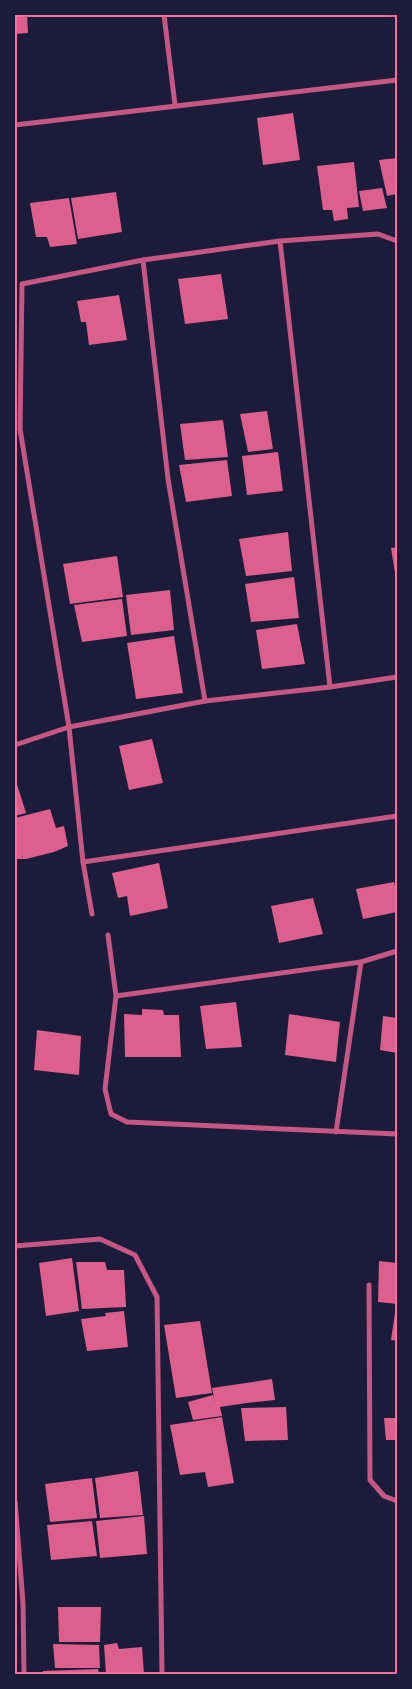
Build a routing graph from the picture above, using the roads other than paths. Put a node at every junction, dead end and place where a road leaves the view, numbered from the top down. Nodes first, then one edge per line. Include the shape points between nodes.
1 (164, 15) edge
2 (397, 80) edge
3 (175, 105) junction
4 (15, 124) edge
5 (280, 241) junction
6 (397, 241) edge
7 (143, 260) junction
8 (18, 430) edge
9 (397, 677) edge
10 (330, 687) junction
11 (206, 701) junction
12 (69, 727) junction
13 (15, 745) edge
14 (397, 816) edge
15 (83, 862) junction
16 (92, 914) dead end
17 (108, 935) dead end
18 (397, 951) edge
19 (361, 962) junction
20 (116, 996) junction
21 (336, 1132) junction
22 (397, 1134) edge
23 (15, 1246) edge
24 (369, 1284) dead end
25 (15, 1501) edge
26 (397, 1501) edge
27 (24, 1674) edge
28 (162, 1674) edge

1 - 3 street
2 - 3 street
3 - 4 street
5 - 6 street via 378,234
5 - 7 street
5 - 10 street
7 - 8 street via 22,284
7 - 11 street via 168,479
8 - 12 street
9 - 10 street
10 - 11 street
11 - 12 street
12 - 13 street
12 - 15 street
14 - 15 street
15 - 16 street
17 - 20 street
18 - 19 street
19 - 20 street
19 - 21 street
20 - 21 street via 105,1089 111,1114 127,1122
21 - 22 street
23 - 28 street via 100,1239 135,1255 157,1297
24 - 26 street via 370,1480 384,1496
25 - 27 street via 23,1603

